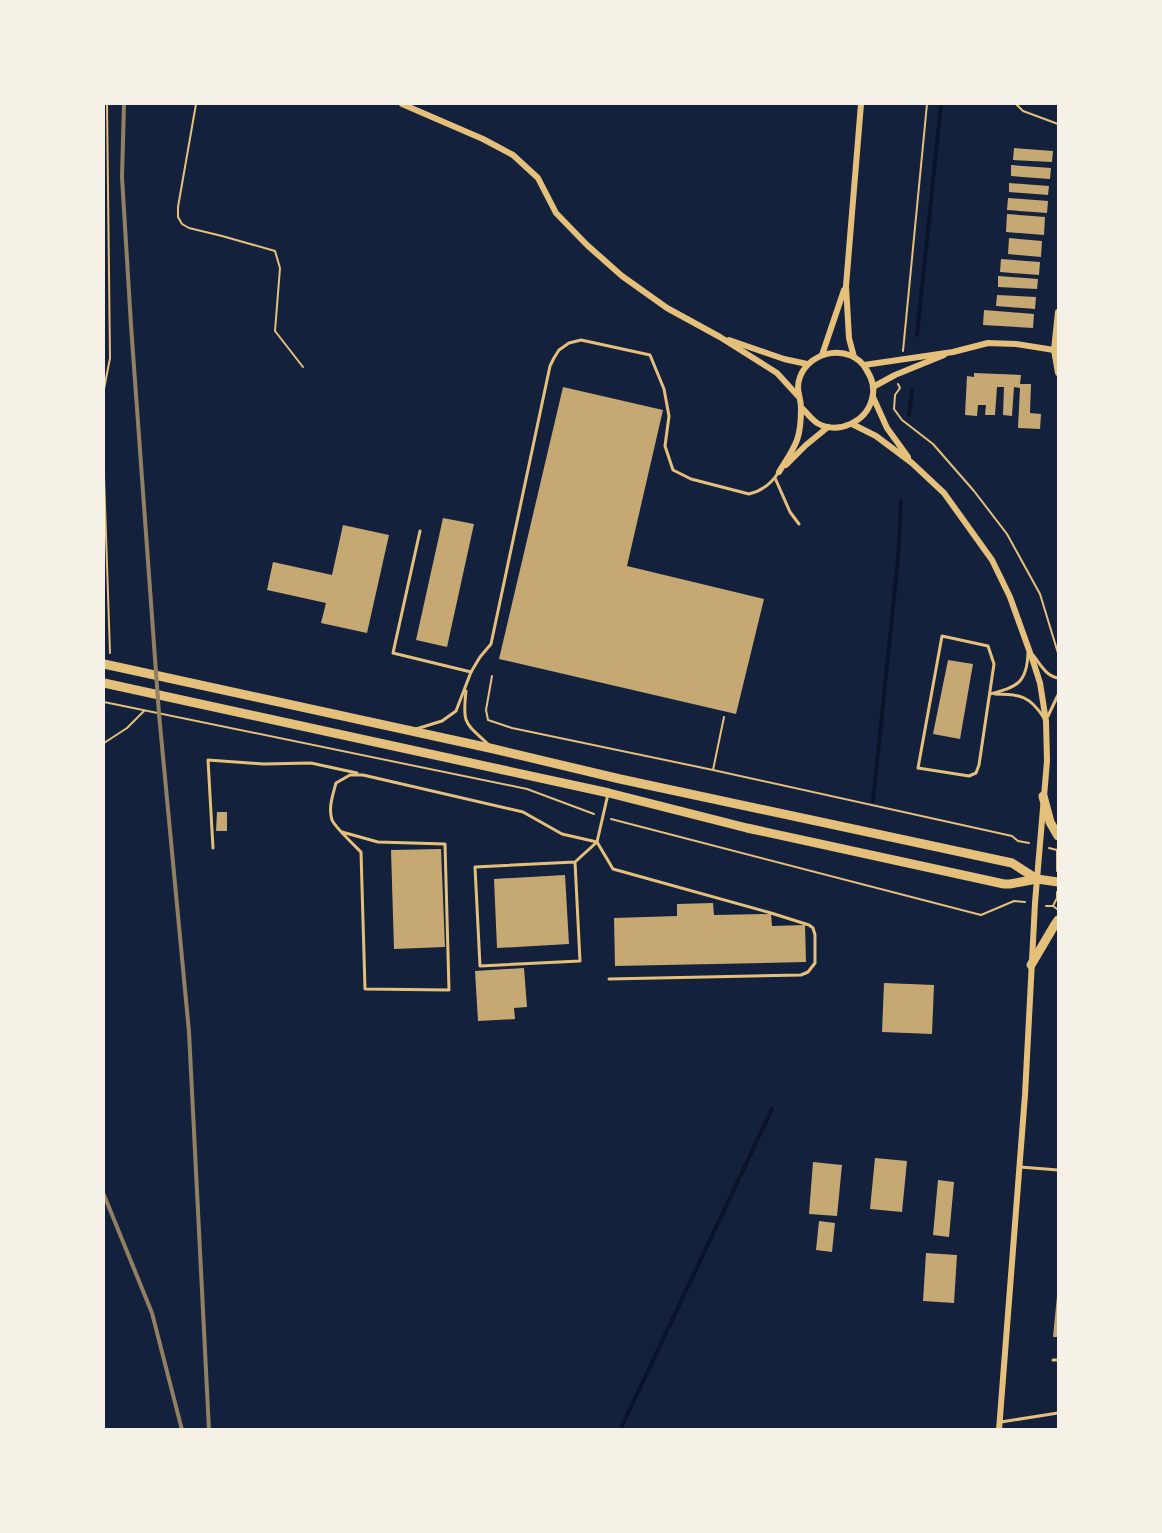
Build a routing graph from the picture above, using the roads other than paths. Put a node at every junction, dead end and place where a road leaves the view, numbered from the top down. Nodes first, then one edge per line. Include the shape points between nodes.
1 (402, 104) edge
2 (861, 104) edge
3 (846, 286) junction
4 (1059, 312) edge
5 (720, 337) junction
6 (1054, 350) junction
7 (953, 352) junction
8 (822, 355) junction
9 (854, 357) junction
10 (807, 364) junction
11 (864, 365) junction
12 (1059, 373) edge
13 (873, 387) junction
14 (798, 396) junction
15 (873, 397) junction
16 (801, 406) junction
17 (852, 424) junction
18 (828, 427) junction
19 (912, 463) junction
20 (777, 475) junction
21 (799, 524) dead end
22 (420, 531) dead end
23 (1028, 649) junction
24 (107, 665) edge
25 (471, 672) junction
26 (1059, 678) edge
27 (104, 683) edge
28 (467, 686) junction
29 (990, 694) junction
30 (1059, 695) edge
31 (1046, 721) junction
32 (411, 730) junction
33 (494, 749) junction
34 (363, 774) junction
35 (609, 793) junction
36 (1043, 796) junction
37 (342, 832) junction
38 (1059, 836) edge
39 (597, 842) junction
40 (213, 848) dead end
41 (575, 862) junction
42 (1037, 879) junction
43 (1059, 882) edge
44 (1059, 920) edge
45 (1031, 965) junction
46 (609, 979) dead end
47 (1020, 1167) junction
48 (1059, 1170) edge
49 (1053, 1360) dead end
50 (1059, 1360) edge
51 (1059, 1413) edge
52 (999, 1426) edge

1 - 5 street via 513,155 538,178 556,213 622,276 667,308
2 - 3 street
3 - 8 street
3 - 9 street
4 - 6 street
5 - 10 street
5 - 14 street via 777,374
6 - 7 street via 988,343
6 - 12 street
7 - 11 street
7 - 13 street
8 - 9 street via 842,353
8 - 10 street
9 - 11 street
10 - 14 street via 800,375
11 - 13 street
13 - 15 street
14 - 16 street
15 - 17 street via 863,416
15 - 19 street via 886,428
16 - 18 street via 816,422
16 - 20 street via 798,439
17 - 18 street
17 - 19 street via 876,436
18 - 20 street
19 - 23 street via 944,493 992,560
20 - 21 lane via 790,512
20 - 25 lane via 764,488 749,494 691,479 673,470 665,446 669,416 664,389 650,355 581,340 569,343 550,366 490,644
22 - 25 lane via 393,653
23 - 26 lane via 1045,671
23 - 29 lane via 1023,680 1012,688
23 - 31 street via 1040,683
24 - 32 main road
25 - 28 lane
27 - 35 main road
28 - 32 lane via 456,711 442,722
28 - 33 lane via 466,723
29 - 29 lane via 976,773 969,776 918,768 942,636 988,646 994,664
29 - 31 lane via 1020,696 1032,702
30 - 31 lane
31 - 36 street
32 - 33 main road
33 - 42 main road via 1012,863
34 - 37 lane via 350,775 336,783 331,800 332,821
34 - 39 lane via 523,812 562,834
34 - 40 lane via 311,762 208,760
35 - 39 lane
35 - 42 main road via 747,828 1004,884
36 - 38 main road via 1050,822
36 - 42 street
37 - 37 lane via 361,852 365,989 449,990 445,844 378,842
39 - 41 lane
39 - 46 lane via 613,869 809,925 815,935 815,963 801,975
41 - 41 lane via 475,867 480,966 580,962
42 - 43 main road
42 - 45 street
44 - 45 main road
45 - 47 street
47 - 48 lane
47 - 52 street
49 - 50 lane
51 - 52 lane

